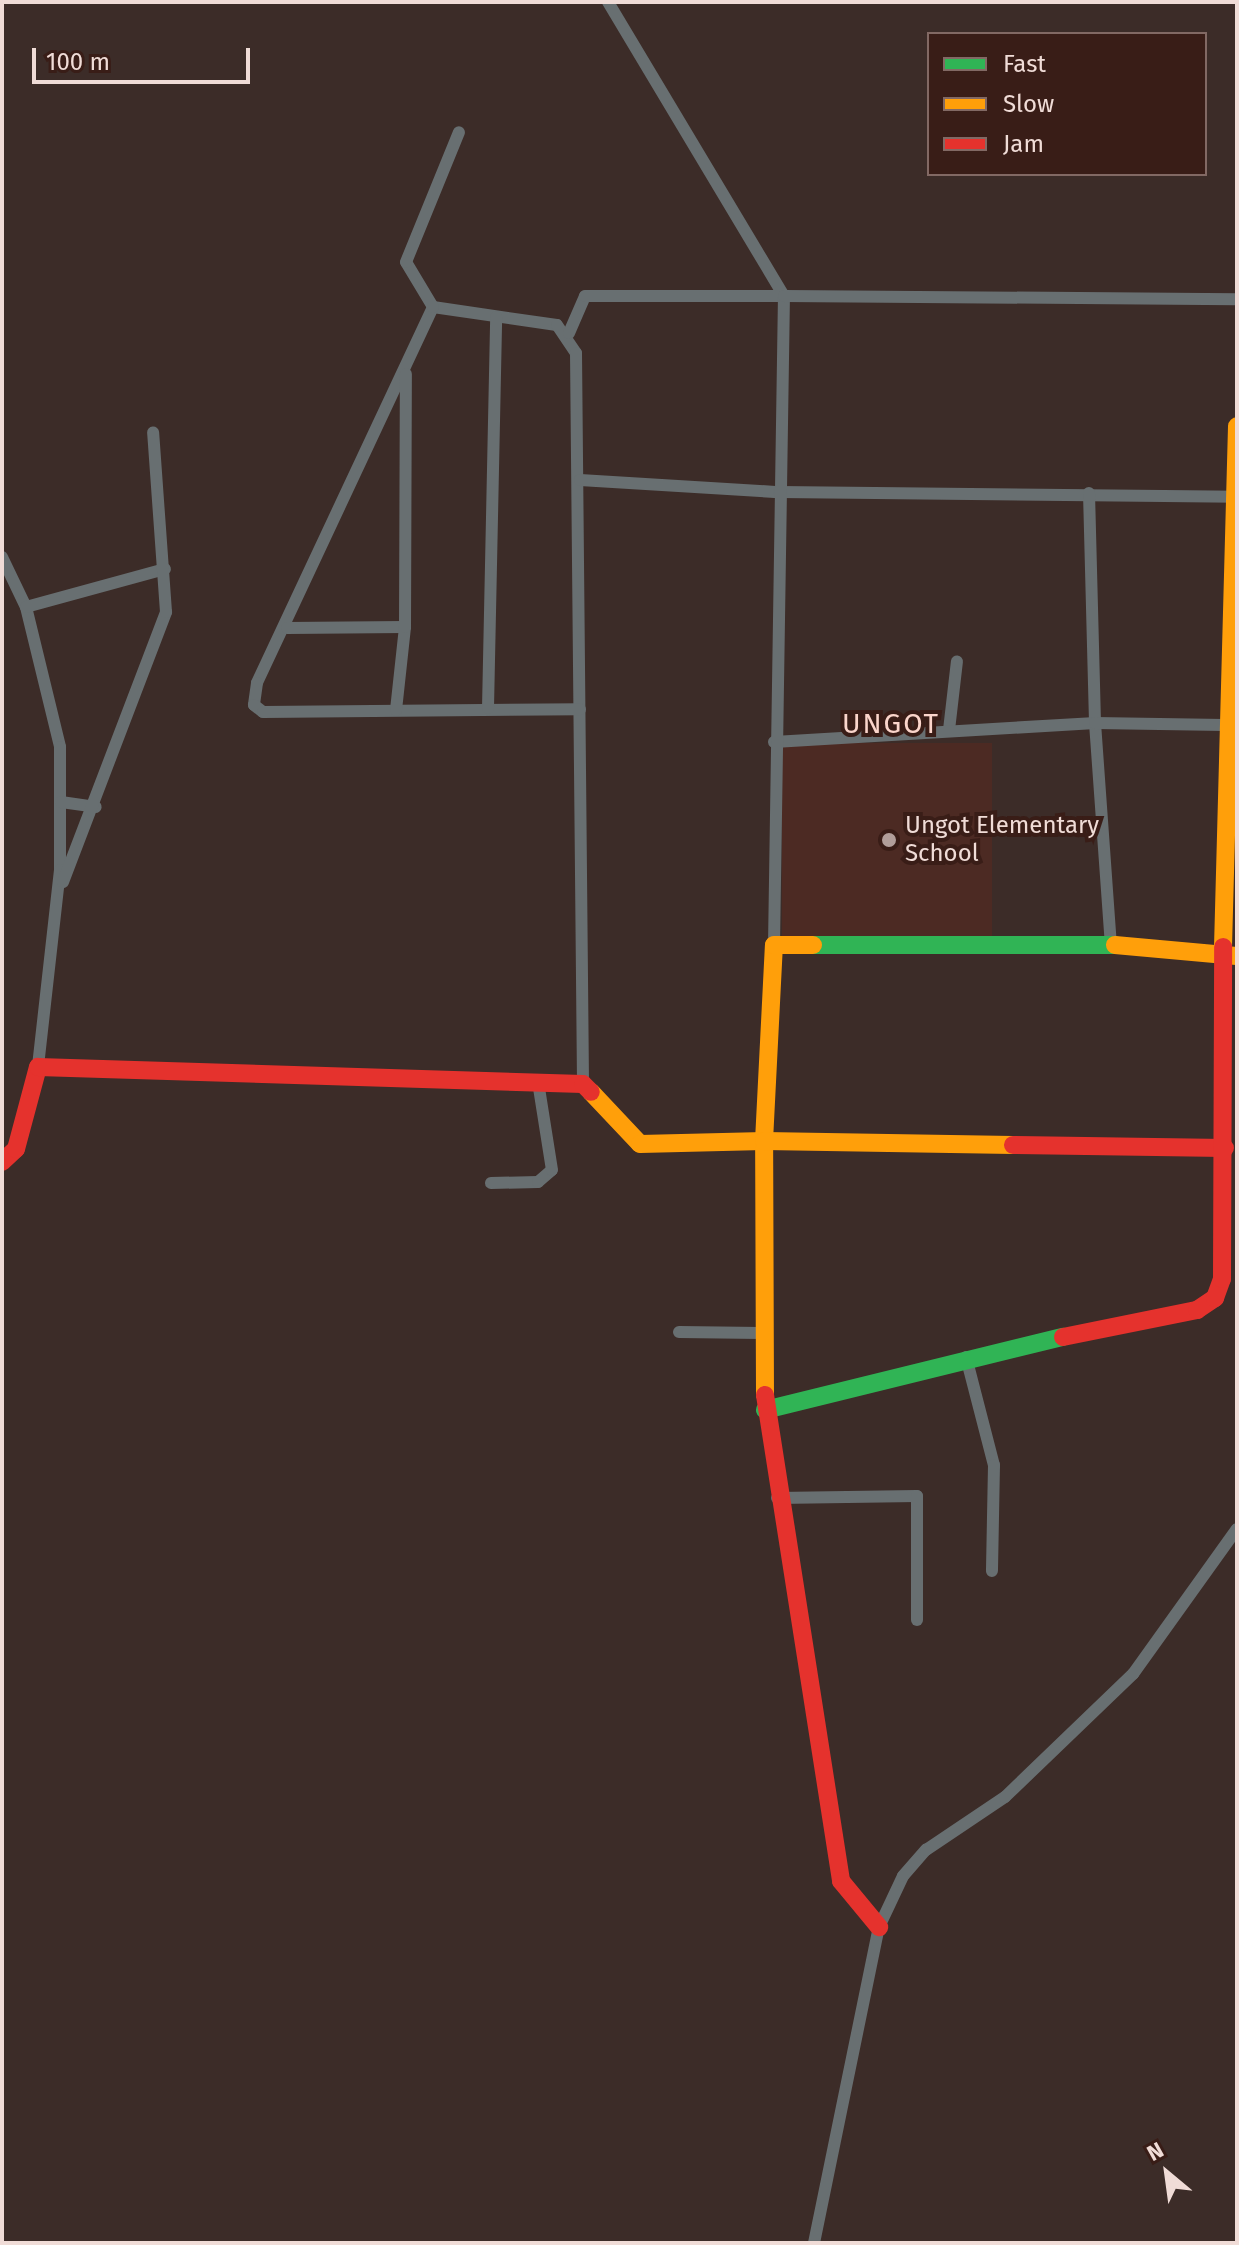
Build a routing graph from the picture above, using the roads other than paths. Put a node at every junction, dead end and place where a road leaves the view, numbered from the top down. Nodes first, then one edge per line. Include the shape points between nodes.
1 (608, 2) edge
2 (459, 132) dead end
3 (784, 296) junction
4 (1237, 299) edge
5 (433, 307) junction
6 (496, 317) junction
7 (569, 333) junction
8 (406, 369) junction
9 (1237, 426) edge
10 (153, 432) dead end
11 (580, 480) junction
12 (779, 492) junction
13 (1089, 493) junction
14 (1236, 497) edge
15 (2, 557) edge
16 (165, 569) junction
17 (26, 607) junction
18 (405, 627) junction
19 (287, 628) junction
20 (957, 661) dead end
21 (488, 708) junction
22 (580, 709) junction
23 (396, 710) junction
24 (1095, 723) junction
25 (1224, 725) junction
26 (949, 730) junction
27 (774, 742) junction
28 (61, 802) junction
29 (96, 807) junction
30 (57, 896) junction
31 (774, 945) junction
32 (1111, 945) junction
33 (1231, 955) edge
34 (38, 1067) junction
35 (538, 1082) junction
36 (583, 1084) junction
37 (764, 1141) junction
38 (1225, 1148) junction
39 (2, 1162) edge
40 (491, 1183) dead end
41 (679, 1332) dead end
42 (761, 1333) junction
43 (966, 1357) junction
44 (765, 1410) junction
45 (777, 1498) junction
46 (1237, 1529) edge
47 (992, 1571) dead end
48 (917, 1620) dead end
49 (879, 1927) junction
50 (814, 2243) edge

1 - 3 street
2 - 5 street via 406,262
3 - 4 street
3 - 7 street via 585,296
3 - 12 street
5 - 6 street
5 - 8 street
6 - 7 street via 557,325
6 - 21 street
7 - 11 street via 576,353
8 - 18 street
8 - 19 street
9 - 14 street
10 - 16 street
11 - 12 street
11 - 22 street
12 - 13 street
12 - 27 street
13 - 14 street
13 - 24 street
14 - 25 street
15 - 17 street
16 - 17 street
16 - 29 street via 166,612
17 - 28 street via 60,747
18 - 19 street
18 - 23 street
19 - 23 street via 252,697 263,712
20 - 26 street
21 - 22 street
21 - 23 street
22 - 36 street
24 - 25 street
24 - 26 street
24 - 32 street
25 - 33 street
26 - 27 street
27 - 31 street
28 - 29 street
28 - 30 street
29 - 30 street
30 - 34 street
31 - 32 street
31 - 37 street
32 - 33 street
33 - 38 street
34 - 35 street
34 - 39 street via 16,1149
35 - 36 street
35 - 40 street via 552,1170 538,1182
36 - 37 street via 640,1144
37 - 38 street
37 - 42 street
38 - 43 street via 1222,1279 1215,1298 1197,1310
41 - 42 street
42 - 44 street
43 - 44 street
43 - 47 street via 994,1465
44 - 45 street
45 - 48 street via 917,1496
45 - 49 street via 841,1881
46 - 49 street via 1133,1674 1005,1797 918,1857
49 - 50 street

